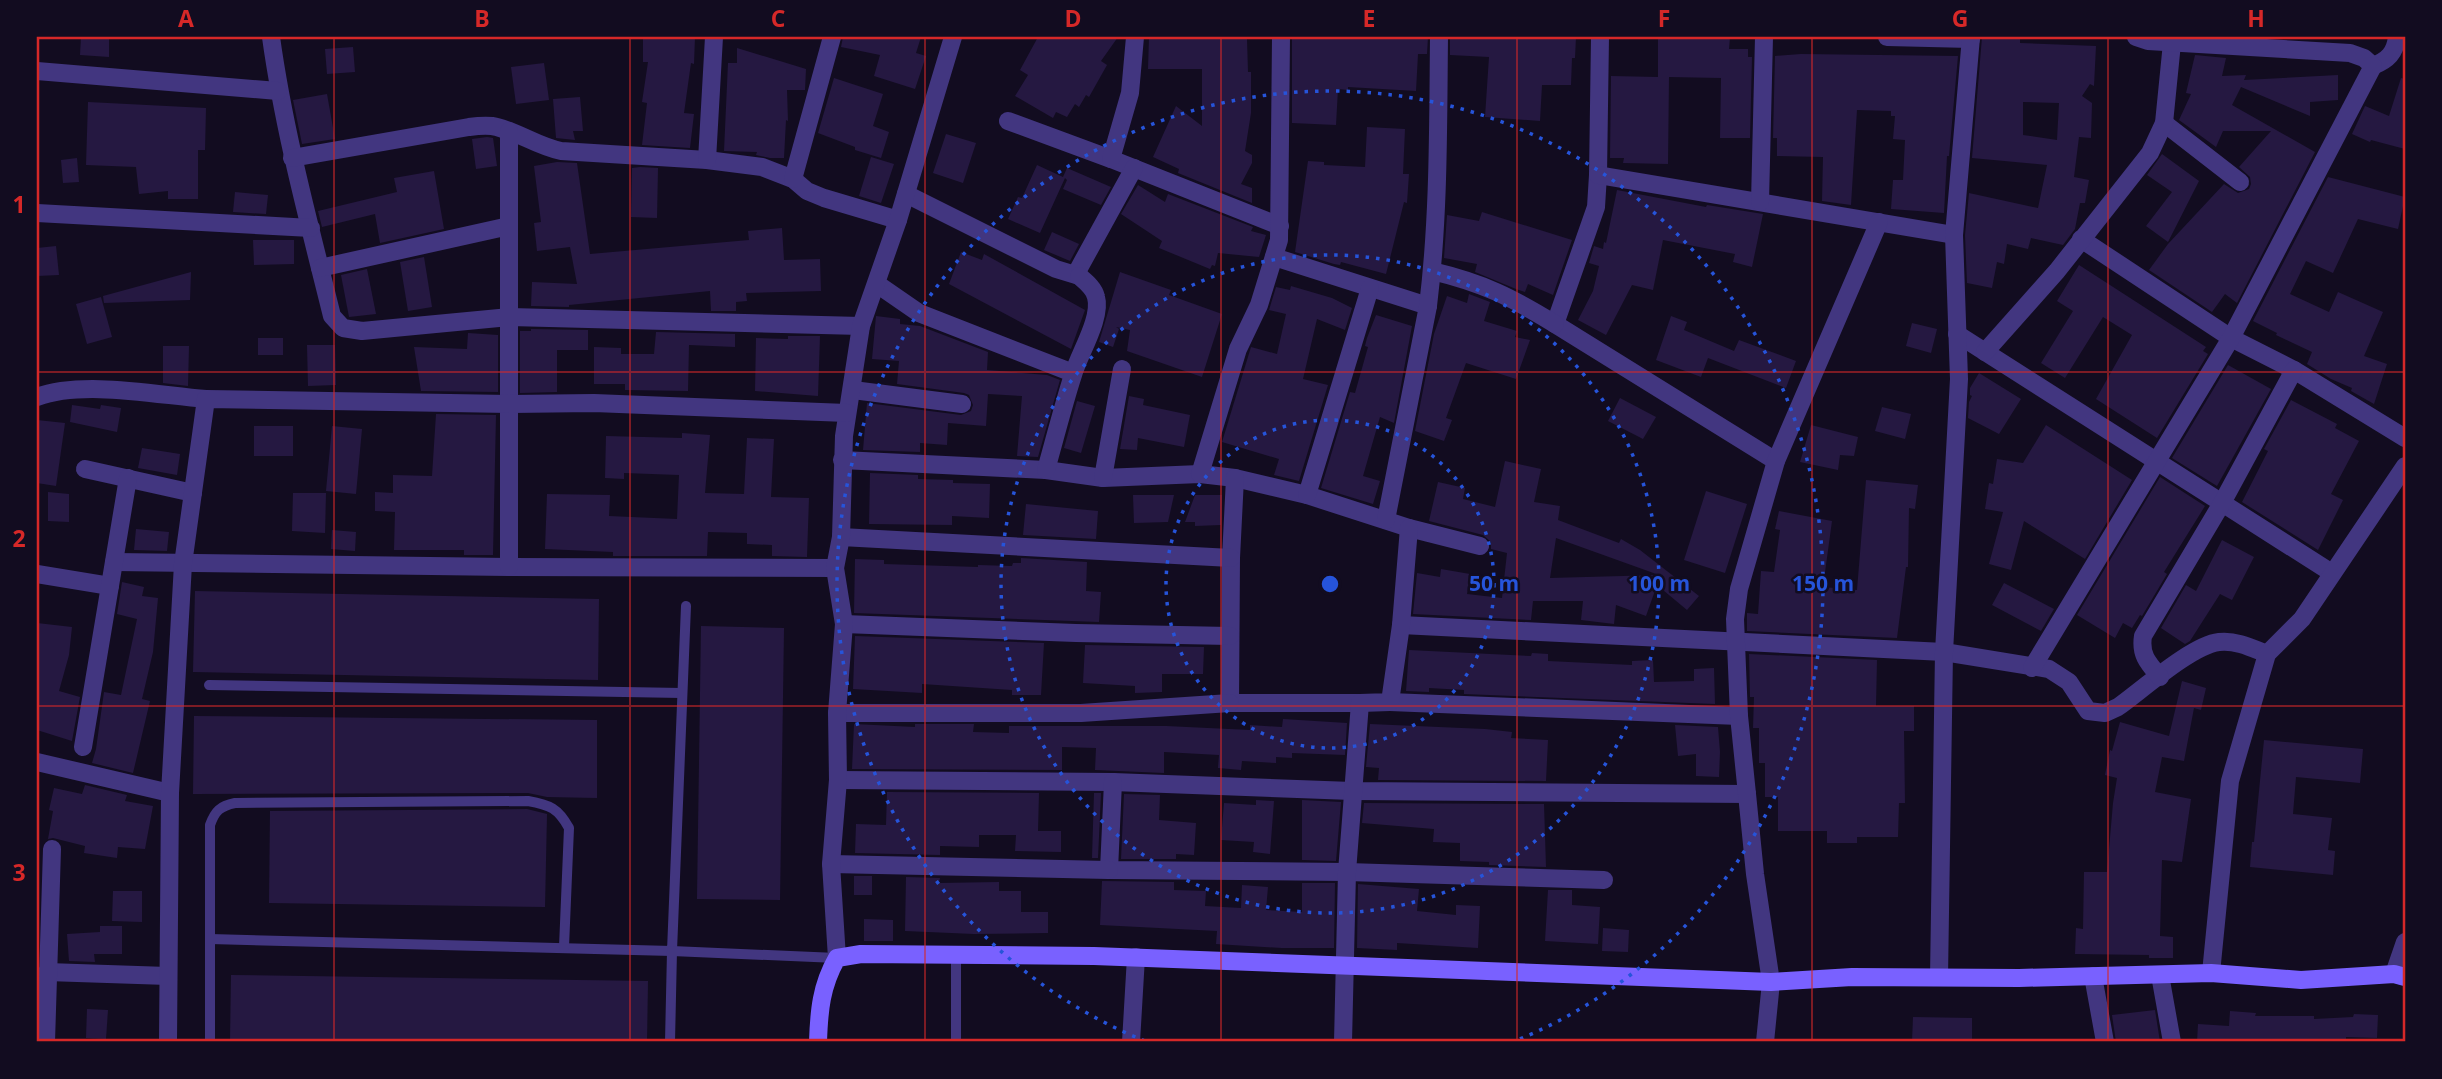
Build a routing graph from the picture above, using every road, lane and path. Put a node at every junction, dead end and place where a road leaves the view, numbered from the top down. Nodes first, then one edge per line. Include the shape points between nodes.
1 (271, 37) edge
2 (714, 37) edge
3 (832, 37) edge
4 (953, 37) edge
5 (1135, 37) edge
6 (1282, 37) edge
7 (1439, 37) edge
8 (1600, 37) edge
9 (1764, 37) edge
10 (1887, 37) edge
11 (2136, 37) edge
12 (2397, 37) edge
13 (1971, 38) edge
14 (2172, 43) junction
15 (2373, 66) junction
16 (37, 71) edge
17 (278, 91) junction
18 (1008, 121) dead end
19 (2164, 123) junction
20 (509, 131) junction
21 (292, 158) junction
22 (1111, 159) junction
23 (707, 160) junction
24 (1134, 168) junction
25 (1598, 175) junction
26 (793, 179) junction
27 (2241, 182) dead end
28 (906, 194) junction
29 (1760, 202) junction
30 (37, 213) edge
31 (898, 220) junction
32 (1879, 222) junction
33 (509, 226) junction
34 (1280, 226) junction
35 (311, 228) junction
36 (1954, 235) junction
37 (2081, 239) junction
38 (1274, 257) junction
39 (320, 268) junction
40 (1432, 271) junction
41 (1079, 276) junction
42 (877, 284) junction
43 (1370, 288) junction
44 (1428, 306) junction
45 (510, 317) junction
46 (1555, 324) junction
47 (861, 326) junction
48 (1957, 334) junction
49 (2231, 338) junction
50 (1985, 352) junction
51 (1122, 369) dead end
52 (2294, 370) junction
53 (1073, 373) junction
54 (853, 390) junction
55 (37, 397) edge
56 (206, 399) junction
57 (510, 404) junction
58 (962, 404) dead end
59 (847, 413) junction
60 (2405, 438) edge
61 (842, 460) junction
62 (1776, 461) junction
63 (2155, 461) junction
64 (2405, 466) edge
65 (85, 469) dead end
66 (1046, 470) junction
67 (1200, 474) junction
68 (128, 478) junction
69 (1103, 478) junction
70 (1235, 478) junction
71 (193, 493) junction
72 (1307, 495) junction
73 (2222, 503) junction
74 (1386, 520) junction
75 (1409, 528) junction
76 (841, 537) junction
77 (1480, 546) dead end
78 (1231, 558) junction
79 (114, 562) junction
80 (183, 564) junction
81 (509, 567) junction
82 (835, 568) junction
83 (2332, 573) junction
84 (37, 574) edge
85 (110, 586) junction
86 (686, 607) dead end
87 (844, 624) junction
88 (1401, 625) junction
89 (1230, 636) junction
90 (1735, 643) junction
91 (1944, 652) junction
92 (2267, 654) junction
93 (2032, 668) junction
94 (2160, 677) junction
95 (209, 685) dead end
96 (682, 693) junction
97 (1390, 702) junction
98 (1360, 703) junction
99 (1230, 704) junction
100 (837, 713) junction
101 (1739, 716) junction
102 (83, 747) dead end
103 (37, 762) edge
104 (838, 780) junction
105 (1113, 782) junction
106 (1352, 791) junction
107 (170, 793) junction
108 (1747, 794) junction
109 (52, 849) dead end
110 (831, 864) junction
111 (1109, 870) junction
112 (1347, 872) junction
113 (1604, 880) dead end
114 (210, 939) junction
115 (2405, 942) edge
116 (564, 947) junction
117 (672, 951) junction
118 (956, 955) junction
119 (1136, 957) junction
120 (837, 958) junction
121 (1344, 967) junction
122 (47, 972) junction
123 (2211, 973) junction
124 (2160, 975) junction
125 (2400, 975) edge
126 (168, 976) junction
127 (2094, 976) junction
128 (1939, 977) junction
129 (1770, 982) junction
130 (46, 1042) edge
131 (169, 1042) edge
132 (210, 1042) edge
133 (670, 1042) edge
134 (818, 1042) edge
135 (956, 1042) edge
136 (1131, 1042) edge
137 (1343, 1042) edge
138 (1765, 1042) edge
139 (2105, 1042) edge
140 (2172, 1042) edge

1 - 17 street
2 - 23 street
3 - 26 street
4 - 28 street
5 - 22 street via 1131,84
6 - 34 street
7 - 40 street
8 - 25 street
9 - 29 street
10 - 13 street
11 - 14 street
12 - 15 street via 2394,51
13 - 36 street
14 - 15 street via 2350,53
14 - 19 street
15 - 49 street
16 - 17 street
17 - 21 street
18 - 22 street
19 - 27 street
19 - 37 street via 2150,153
20 - 21 street via 489,125 469,127
20 - 23 street via 543,148 561,151
20 - 33 street
21 - 35 street
22 - 24 street
23 - 26 street via 762,167
24 - 34 street
24 - 41 street via 1078,270
25 - 29 street
25 - 46 street via 1596,207
26 - 31 street via 824,198
28 - 31 street
28 - 41 street via 1056,269
29 - 32 street
30 - 35 street
31 - 42 street
32 - 36 street
32 - 62 street
33 - 39 street
33 - 45 street
34 - 38 street
35 - 39 street
36 - 48 street
37 - 49 street
37 - 50 street
38 - 43 street
38 - 67 street via 1259,305 1238,349
39 - 45 street via 332,316 343,328 362,331
40 - 44 street
40 - 46 street via 1510,296
41 - 53 street via 1093,289 1097,307
42 - 47 street
42 - 53 street via 919,313
43 - 44 street
43 - 72 street
44 - 74 street
45 - 47 street
45 - 57 street
46 - 62 street
47 - 54 street
48 - 50 street
48 - 91 street via 1959,379
49 - 52 street
49 - 63 street
50 - 63 street
51 - 69 street
52 - 60 street
52 - 73 street
53 - 66 street
54 - 58 street
54 - 59 street
55 - 56 street via 78,388
56 - 57 street
56 - 71 street
57 - 59 street
57 - 81 street
59 - 61 street
61 - 66 street
61 - 76 street
62 - 90 street via 1739,589
63 - 73 street
63 - 93 street
64 - 83 street
65 - 68 street
66 - 69 street
67 - 69 street
67 - 70 street
68 - 71 street
68 - 79 street
70 - 72 street
70 - 78 street
71 - 80 street
72 - 74 street
73 - 83 street
73 - 94 street via 2143,636 2141,649
74 - 75 street
75 - 77 street
75 - 88 street
76 - 78 street
76 - 82 street
78 - 89 street
79 - 80 street
79 - 85 street
80 - 81 street
80 - 107 street
81 - 82 street
82 - 87 street
83 - 92 street via 2302,618
84 - 85 street
85 - 102 street
86 - 96 lane
87 - 89 street
87 - 100 street
88 - 90 street
88 - 97 street
89 - 99 street
90 - 91 street
90 - 101 street
91 - 93 street
91 - 128 street
92 - 94 street via 2238,643 2202,646
92 - 123 street via 2230,781
93 - 94 street via 2049,669 2069,682 2088,710 2105,713
95 - 96 lane
96 - 117 lane
97 - 98 street
97 - 101 street
98 - 99 street
98 - 106 street
99 - 100 street via 1081,713
100 - 104 street
101 - 108 street
103 - 107 street
104 - 105 street
104 - 110 street
105 - 106 street
105 - 111 street
106 - 108 street
106 - 112 street
107 - 126 street
108 - 129 street
109 - 122 street
110 - 111 street
110 - 120 street
111 - 112 street
112 - 113 street
112 - 121 street
114 - 116 lane
114 - 116 lane via 210,825 223,805 528,801 548,804 569,828
114 - 132 lane
115 - 125 street
116 - 117 lane
117 - 120 lane
117 - 133 lane
118 - 119 street
118 - 120 street
118 - 135 lane
119 - 121 street
119 - 136 street
120 - 134 street via 820,999
121 - 129 street
121 - 137 street
122 - 126 street
122 - 130 street
123 - 124 street
123 - 125 street via 2301,980
124 - 127 street
124 - 140 street
126 - 131 street
127 - 128 street
127 - 139 street
128 - 129 street via 1852,976
129 - 138 street

